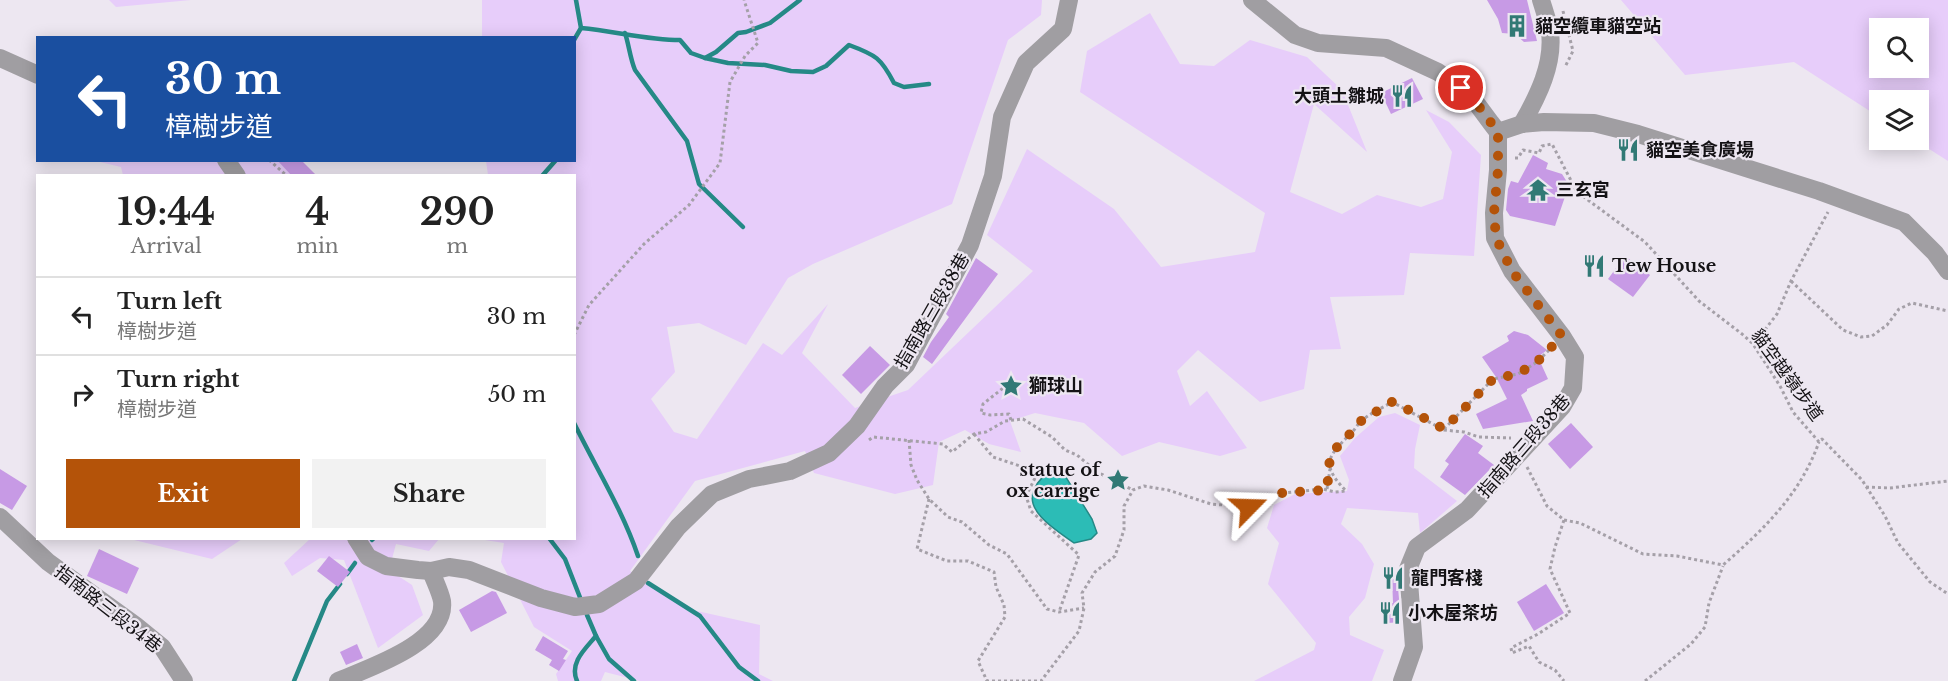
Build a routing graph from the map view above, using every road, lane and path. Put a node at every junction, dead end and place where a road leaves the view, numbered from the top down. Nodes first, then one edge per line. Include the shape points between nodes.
1 (744, 0) edge
2 (1069, 0) edge
3 (1252, 0) edge
4 (1541, 0) edge
5 (0, 58) edge
6 (36, 74) edge
7 (1522, 124) junction
8 (1498, 132) junction
9 (1512, 158) dead end
10 (271, 162) edge
11 (285, 174) edge
12 (1830, 208) dead end
13 (1948, 272) edge
14 (1791, 280) junction
15 (1948, 311) edge
16 (576, 331) edge
17 (1562, 336) junction
18 (1753, 345) junction
19 (1012, 381) dead end
20 (1011, 420) junction
21 (1444, 429) junction
22 (974, 434) junction
23 (873, 437) dead end
24 (909, 440) junction
25 (1819, 442) junction
26 (1523, 449) junction
27 (1330, 467) junction
28 (1948, 481) edge
29 (1866, 487) junction
30 (1133, 490) junction
31 (1327, 490) junction
32 (929, 499) junction
33 (0, 517) edge
34 (1564, 520) junction
35 (357, 540) edge
36 (1723, 565) junction
37 (431, 571) junction
38 (1948, 594) edge
39 (1084, 608) junction
40 (1059, 612) junction
41 (184, 681) edge
42 (338, 681) edge
43 (986, 681) edge
44 (1402, 681) edge
45 (1564, 681) edge
46 (1645, 681) edge

1 - 16 path via 758,42 730,82 720,163 689,205 644,244 589,305
2 - 37 street, 指南路三段38巷 via 1063,30 1026,63 1002,117 993,176 970,244 906,365 885,386 857,426 829,453 790,471 749,479 712,494 678,527 636,581 599,603 574,607 470,570 449,567
3 - 8 street via 1294,35 1318,42 1386,48 1438,72 1471,96
4 - 7 street via 1550,32 1550,58
5 - 6 street
7 - 8 street
7 - 13 street via 1594,123 1820,190 1904,222
8 - 17 street, 指南路三段38巷 via 1496,238 1512,271
9 - 18 path, 貓空越嶺步道 via 1518,158 1523,150 1539,153 1542,146 1552,144 1577,192 1646,242 1699,301
10 - 11 path
12 - 14 path
14 - 15 path via 1843,330 1860,337 1872,336 1899,309 1912,303
14 - 18 path via 1777,314
17 - 21 path via 1537,362 1518,374 1493,379
17 - 26 street, 指南路三段38巷 via 1575,357 1573,388 1563,407
18 - 25 path, 貓空越嶺步道 via 1793,412
19 - 20 path via 983,404 981,413 1009,414
20 - 22 path
20 - 30 path via 1023,419 1097,472
21 - 26 path via 1479,437 1514,438
21 - 27 path via 1392,402 1361,421 1340,443 1330,457
22 - 24 path via 952,452 943,444
22 - 40 path via 993,457 1038,472 1026,496 1031,511 1079,555
23 - 24 path
24 - 32 path via 911,465
25 - 29 path, 貓空越嶺步道 via 1822,440
25 - 36 path via 1811,464 1791,496 1760,532
26 - 34 path via 1547,506
26 - 44 street, 指南路三段38巷 via 1467,510 1417,547 1408,569 1414,647
27 - 31 path
27 - 31 path via 1346,491
28 - 29 path
29 - 38 path, 貓空越嶺步道 via 1898,543 1930,582
30 - 31 path via 1144,486 1211,504 1249,507 1282,493
30 - 39 path via 1124,506 1124,530 1114,556 1095,572 1082,593
32 - 40 path via 948,517 962,522 989,545 1007,554 1047,609
32 - 43 path via 917,549 947,561 968,561 994,572 996,578 1005,617 978,661
33 - 41 street, 指南路三段34巷 via 48,562 162,647
34 - 36 path via 1580,523 1644,554
34 - 45 path via 1550,569 1570,613 1511,648 1512,653 1529,646 1539,662 1555,670
35 - 37 street via 368,557 386,566
36 - 46 path via 1709,603 1706,627
37 - 42 street via 442,602 438,623 412,648
39 - 40 path
39 - 43 path via 1079,631 1041,681

